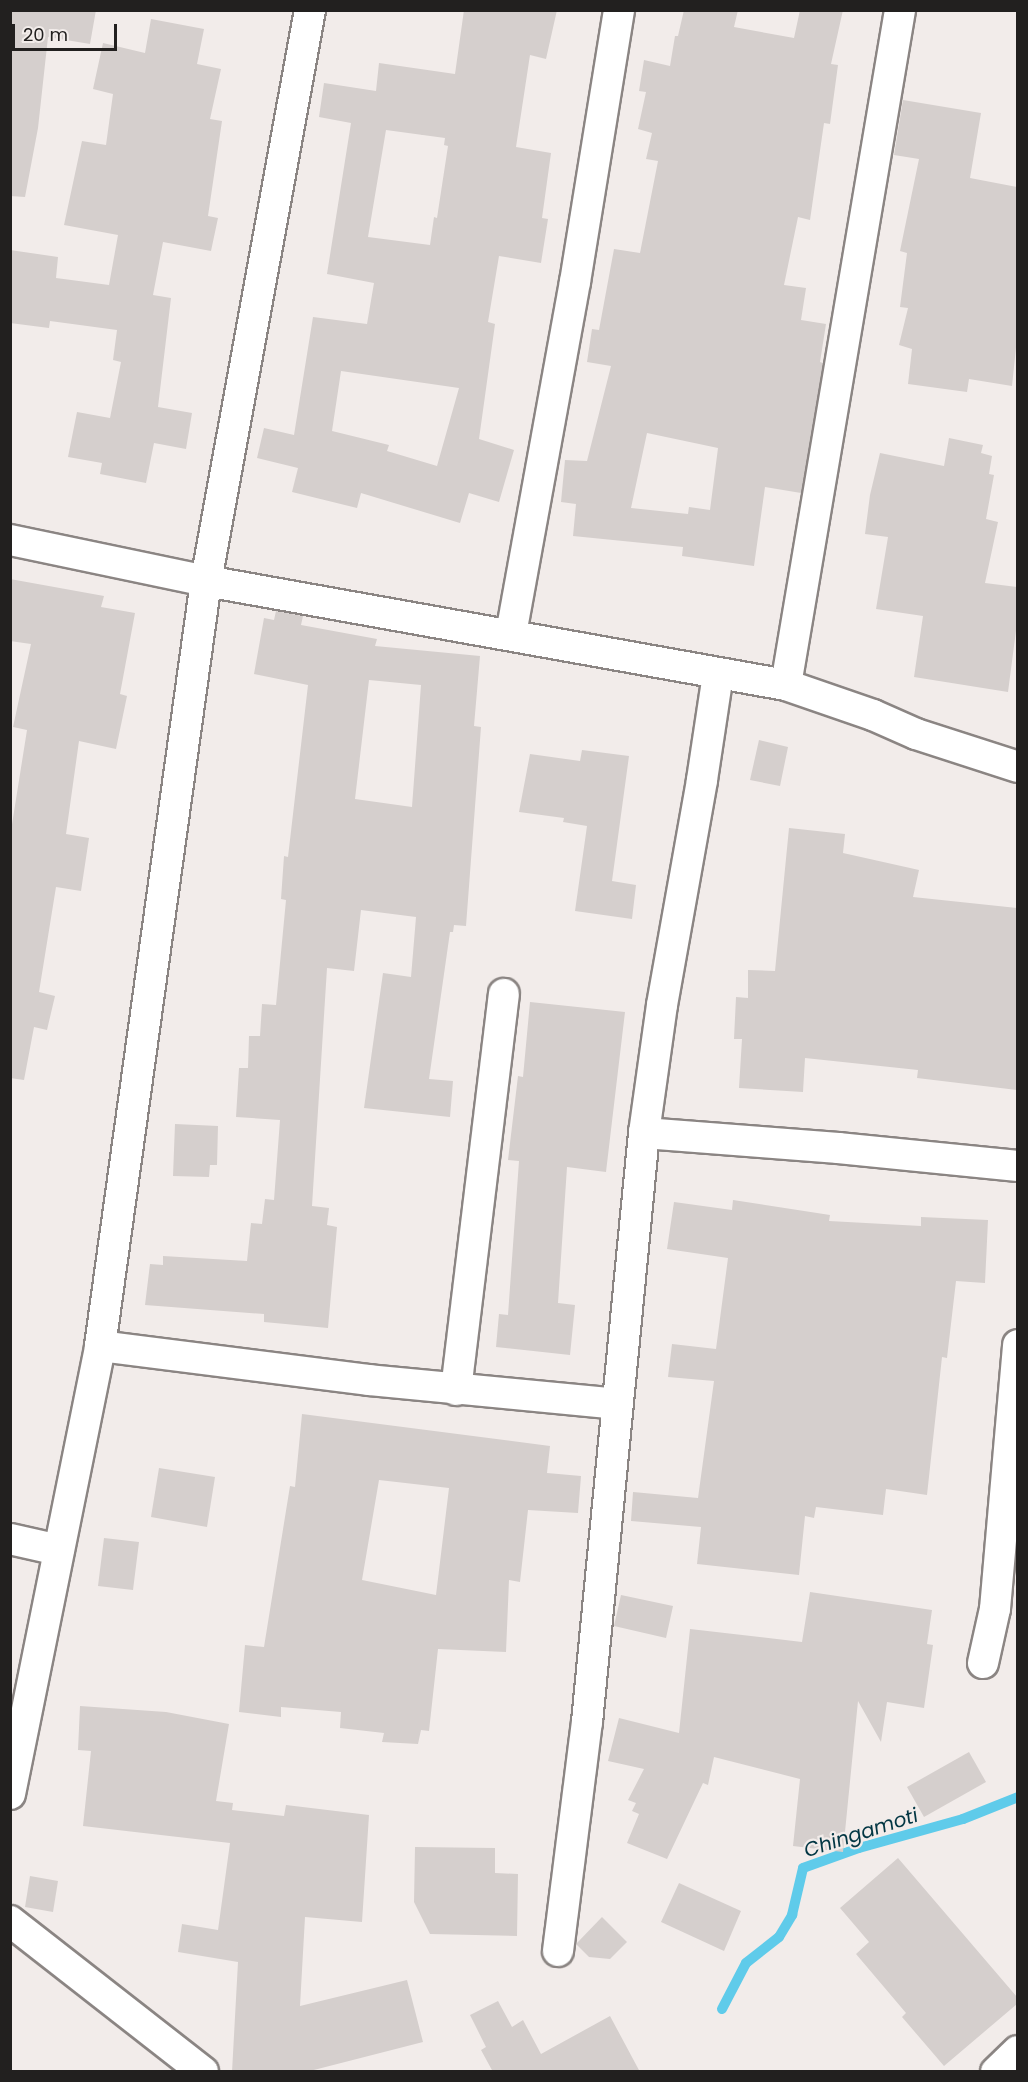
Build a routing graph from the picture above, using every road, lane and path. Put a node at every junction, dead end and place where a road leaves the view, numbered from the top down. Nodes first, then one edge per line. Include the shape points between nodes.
1 (310, 10) edge
2 (619, 10) edge
3 (900, 10) edge
4 (10, 540) edge
5 (206, 581) junction
6 (511, 634) junction
7 (718, 674) junction
8 (786, 685) junction
9 (1017, 767) edge
10 (504, 994) dead end
11 (644, 1133) junction
12 (1017, 1166) edge
13 (1017, 1345) edge
14 (100, 1346) junction
15 (456, 1389) junction
16 (617, 1404) junction
17 (10, 1539) edge
18 (59, 1550) junction
19 (983, 1663) dead end
20 (10, 1794) edge
21 (10, 1921) edge
22 (558, 1951) dead end
23 (1017, 2051) edge
24 (203, 2072) edge
25 (996, 2072) edge

1 - 5 street
2 - 6 street via 575,282
3 - 8 street
4 - 5 street
5 - 6 street
5 - 14 street
6 - 7 street
7 - 8 street
7 - 11 street
8 - 9 street
10 - 15 street
11 - 12 street
11 - 16 street
13 - 19 street via 995,1609
14 - 15 street
14 - 18 street
15 - 16 street
16 - 22 street via 587,1722
17 - 18 street
18 - 20 street
21 - 24 street
23 - 25 street

